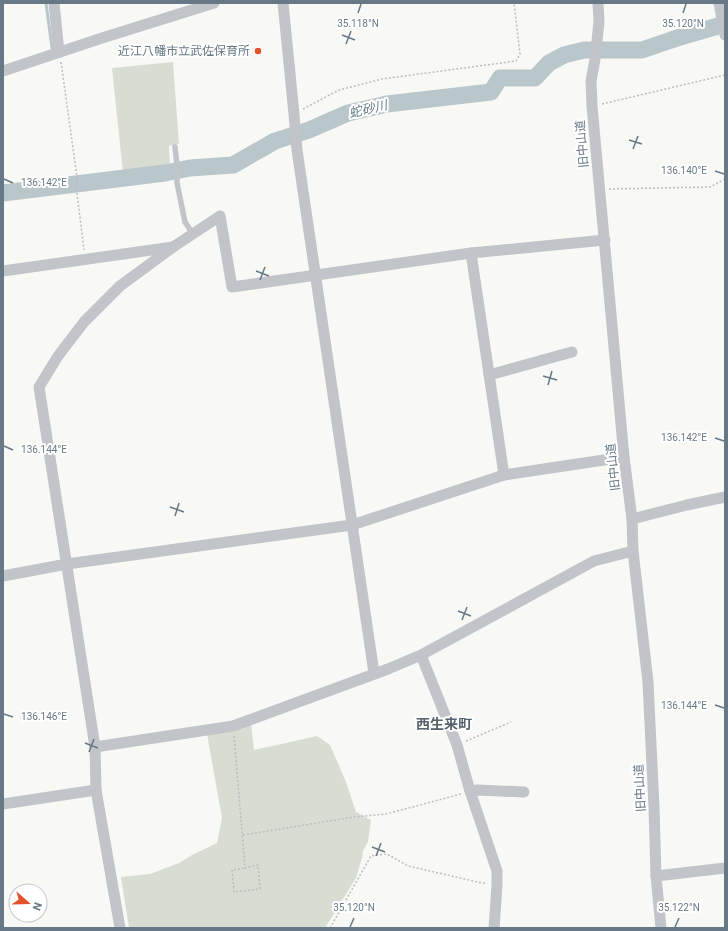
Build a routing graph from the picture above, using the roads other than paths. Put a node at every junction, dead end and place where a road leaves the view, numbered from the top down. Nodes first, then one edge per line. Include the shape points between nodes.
1 (54, 3) edge
2 (214, 3) edge
3 (283, 3) edge
4 (598, 3) edge
5 (719, 3) edge
6 (725, 34) edge
7 (60, 52) junction
8 (3, 71) edge
9 (175, 147) dead end
10 (193, 234) junction
11 (605, 240) junction
12 (173, 247) junction
13 (471, 252) junction
14 (3, 271) edge
15 (315, 275) junction
16 (572, 352) dead end
17 (489, 375) junction
18 (624, 457) junction
19 (504, 475) junction
20 (725, 497) edge
21 (632, 519) junction
22 (352, 525) junction
23 (633, 551) junction
24 (67, 564) junction
25 (3, 576) edge
26 (421, 655) junction
27 (374, 673) junction
28 (95, 747) junction
29 (96, 790) junction
30 (470, 791) junction
31 (524, 792) dead end
32 (3, 804) edge
33 (725, 868) edge
34 (656, 876) junction
35 (120, 928) edge
36 (494, 928) edge
37 (661, 928) edge

1 - 7 street
2 - 7 street
3 - 15 street via 296,143
4 - 11 street, 旧中山道 via 599,22 591,81
5 - 6 street
7 - 8 street
9 - 10 lane via 177,183 185,222
10 - 12 street
10 - 15 street via 220,216 232,287
11 - 13 street
11 - 18 street, 旧中山道
12 - 14 street
12 - 24 street via 120,286 84,322 58,356 39,387
13 - 15 street
13 - 17 street
15 - 22 street
16 - 17 street
17 - 19 street
18 - 19 street
18 - 21 street, 旧中山道
19 - 22 street
20 - 21 street
21 - 23 street, 旧中山道
22 - 24 street
22 - 27 street
23 - 26 street via 594,561
23 - 34 street, 旧中山道 via 648,682
24 - 25 street
24 - 28 street
26 - 27 street
26 - 30 street via 456,745
27 - 28 street via 233,726
28 - 29 street
29 - 32 street
29 - 35 street
30 - 31 street
30 - 36 street via 497,871
33 - 34 street
34 - 37 street, 旧中山道

